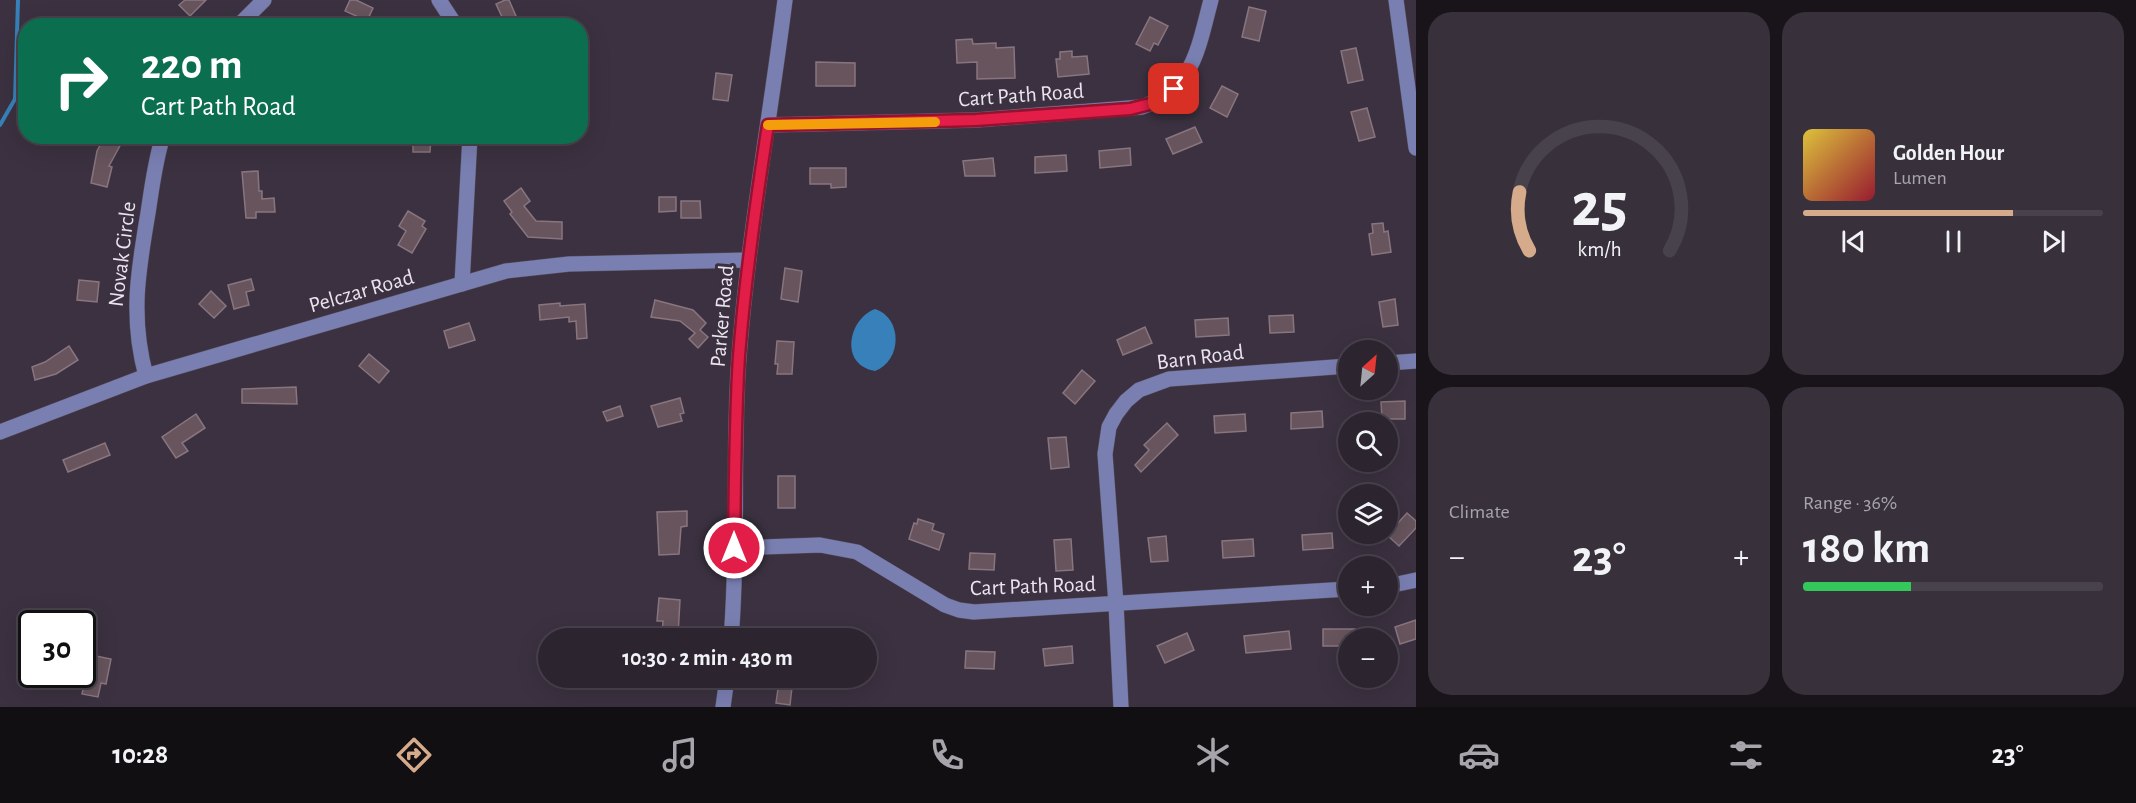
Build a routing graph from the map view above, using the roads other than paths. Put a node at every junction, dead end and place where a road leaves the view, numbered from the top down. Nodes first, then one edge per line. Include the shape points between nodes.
1 (264, 0) edge
2 (438, 0) edge
3 (784, 0) edge
4 (1211, 0) edge
5 (1396, 0) edge
6 (246, 18) edge
7 (450, 18) edge
8 (768, 125) junction
9 (161, 144) edge
10 (470, 144) edge
11 (1416, 148) edge
12 (748, 260) junction
13 (462, 284) junction
14 (1416, 361) edge
15 (1398, 362) edge
16 (1338, 367) edge
17 (146, 376) junction
18 (0, 432) edge
19 (734, 548) junction
20 (1416, 580) edge
21 (1398, 584) edge
22 (1338, 590) edge
23 (1116, 604) junction
24 (732, 628) edge
25 (726, 688) edge
26 (723, 707) edge
27 (1121, 707) edge

1 - 6 street
2 - 7 street
3 - 8 street, Parker Road
4 - 8 street, Cart Path Road via 1189,70 1165,97 1142,107 976,120
5 - 11 street
8 - 12 street, Parker Road
9 - 17 street, Novak Circle via 137,283 136,323
10 - 13 street
12 - 13 street, Pelczar Road via 524,267
12 - 19 street, Parker Road via 735,447
13 - 17 street, Pelczar Road
14 - 15 street
16 - 23 street, Barn Road via 1169,379 1139,390 1126,401 1109,427 1105,454
17 - 18 street, Pelczar Road
19 - 23 street, Cart Path Road via 820,545 857,552 959,610 989,612
19 - 24 street, Parker Road
20 - 21 street
22 - 23 street, Cart Path Road
23 - 27 street, Barn Road
25 - 26 street

